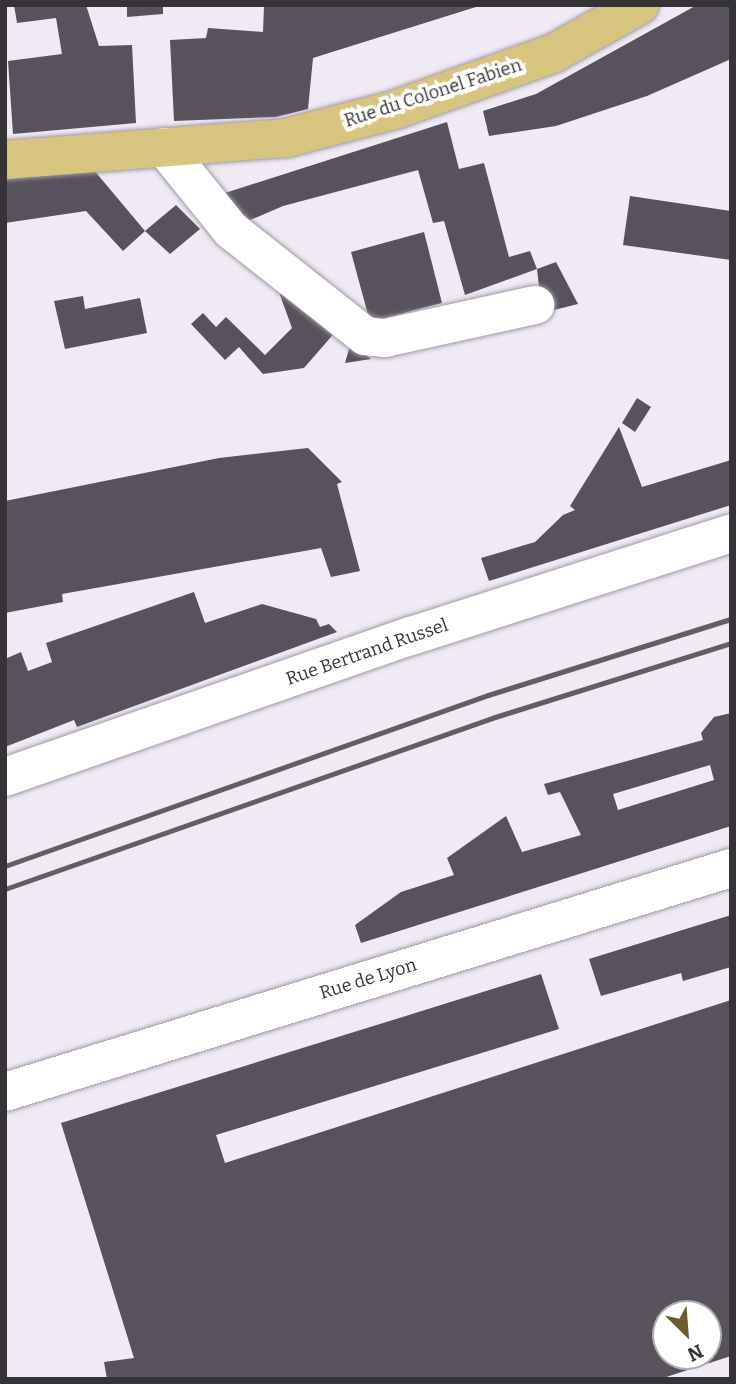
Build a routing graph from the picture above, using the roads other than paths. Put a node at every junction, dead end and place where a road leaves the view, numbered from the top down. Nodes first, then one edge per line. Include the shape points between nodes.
1 (640, 5) edge
2 (596, 16) edge
3 (164, 147) junction
4 (5, 160) edge
5 (535, 305) dead end
6 (731, 533) edge
7 (5, 777) edge
8 (731, 868) edge
9 (8, 1085) edge

1 - 2 main road, Rue du Colonel Fabien
2 - 3 main road, Rue du Colonel Fabien via 554,53 397,109 286,138
3 - 4 main road, Rue du Colonel Fabien
3 - 5 street via 231,230 365,336 385,338
6 - 7 street, Rue Bertrand Russel via 411,636
8 - 9 street, Rue de Lyon

